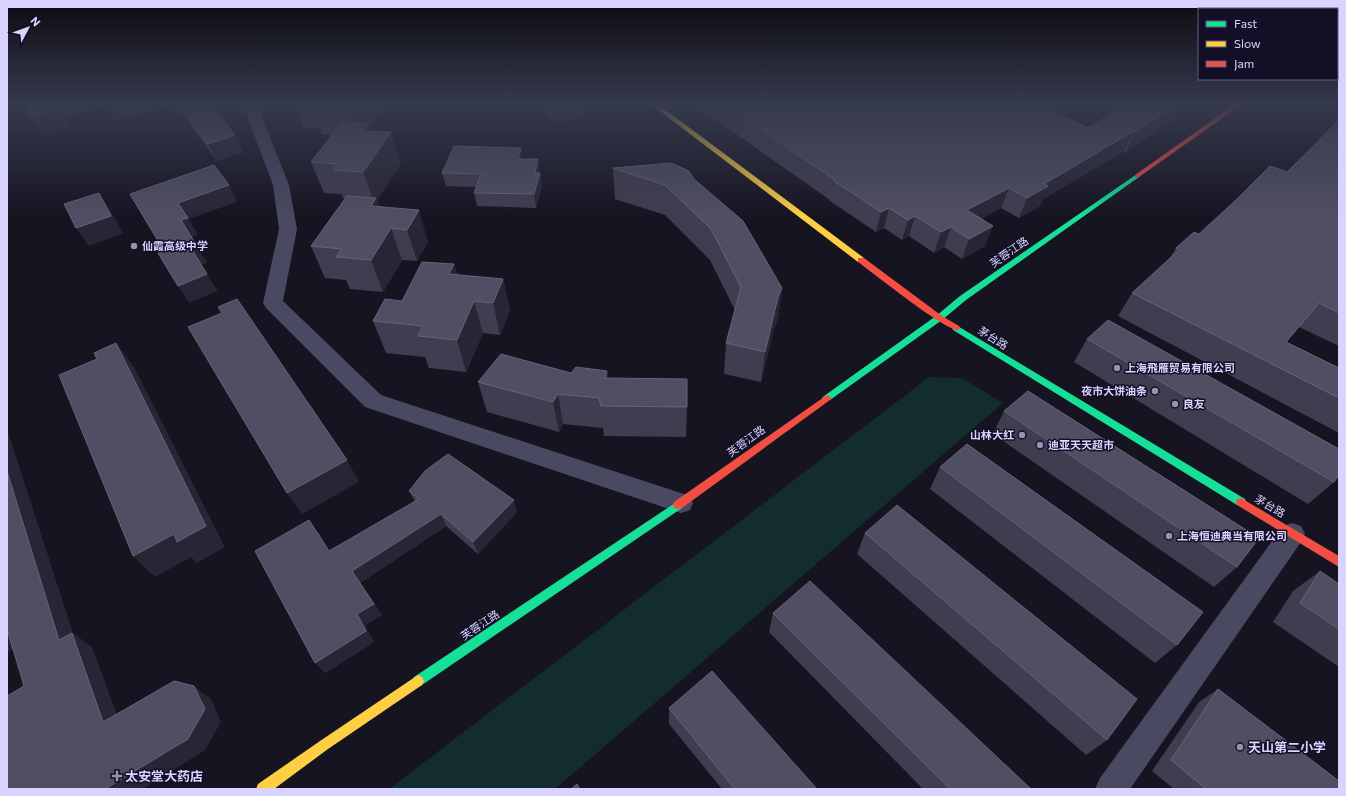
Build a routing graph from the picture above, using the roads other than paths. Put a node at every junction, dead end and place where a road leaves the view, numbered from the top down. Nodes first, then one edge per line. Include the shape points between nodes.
1 (264, 142) edge
2 (705, 142) edge
3 (1185, 142) edge
4 (939, 318) junction
5 (681, 503) junction
6 (1292, 534) junction
7 (1339, 562) edge
8 (263, 789) edge
9 (1111, 789) edge

1 - 5 street via 281,185 288,229 273,303 373,401
2 - 4 street, 茅台路
3 - 4 street, 芙蓉江路 via 963,298
4 - 5 street, 芙蓉江路
4 - 6 street, 茅台路
5 - 8 street, 芙蓉江路
6 - 7 street, 茅台路
6 - 9 street

